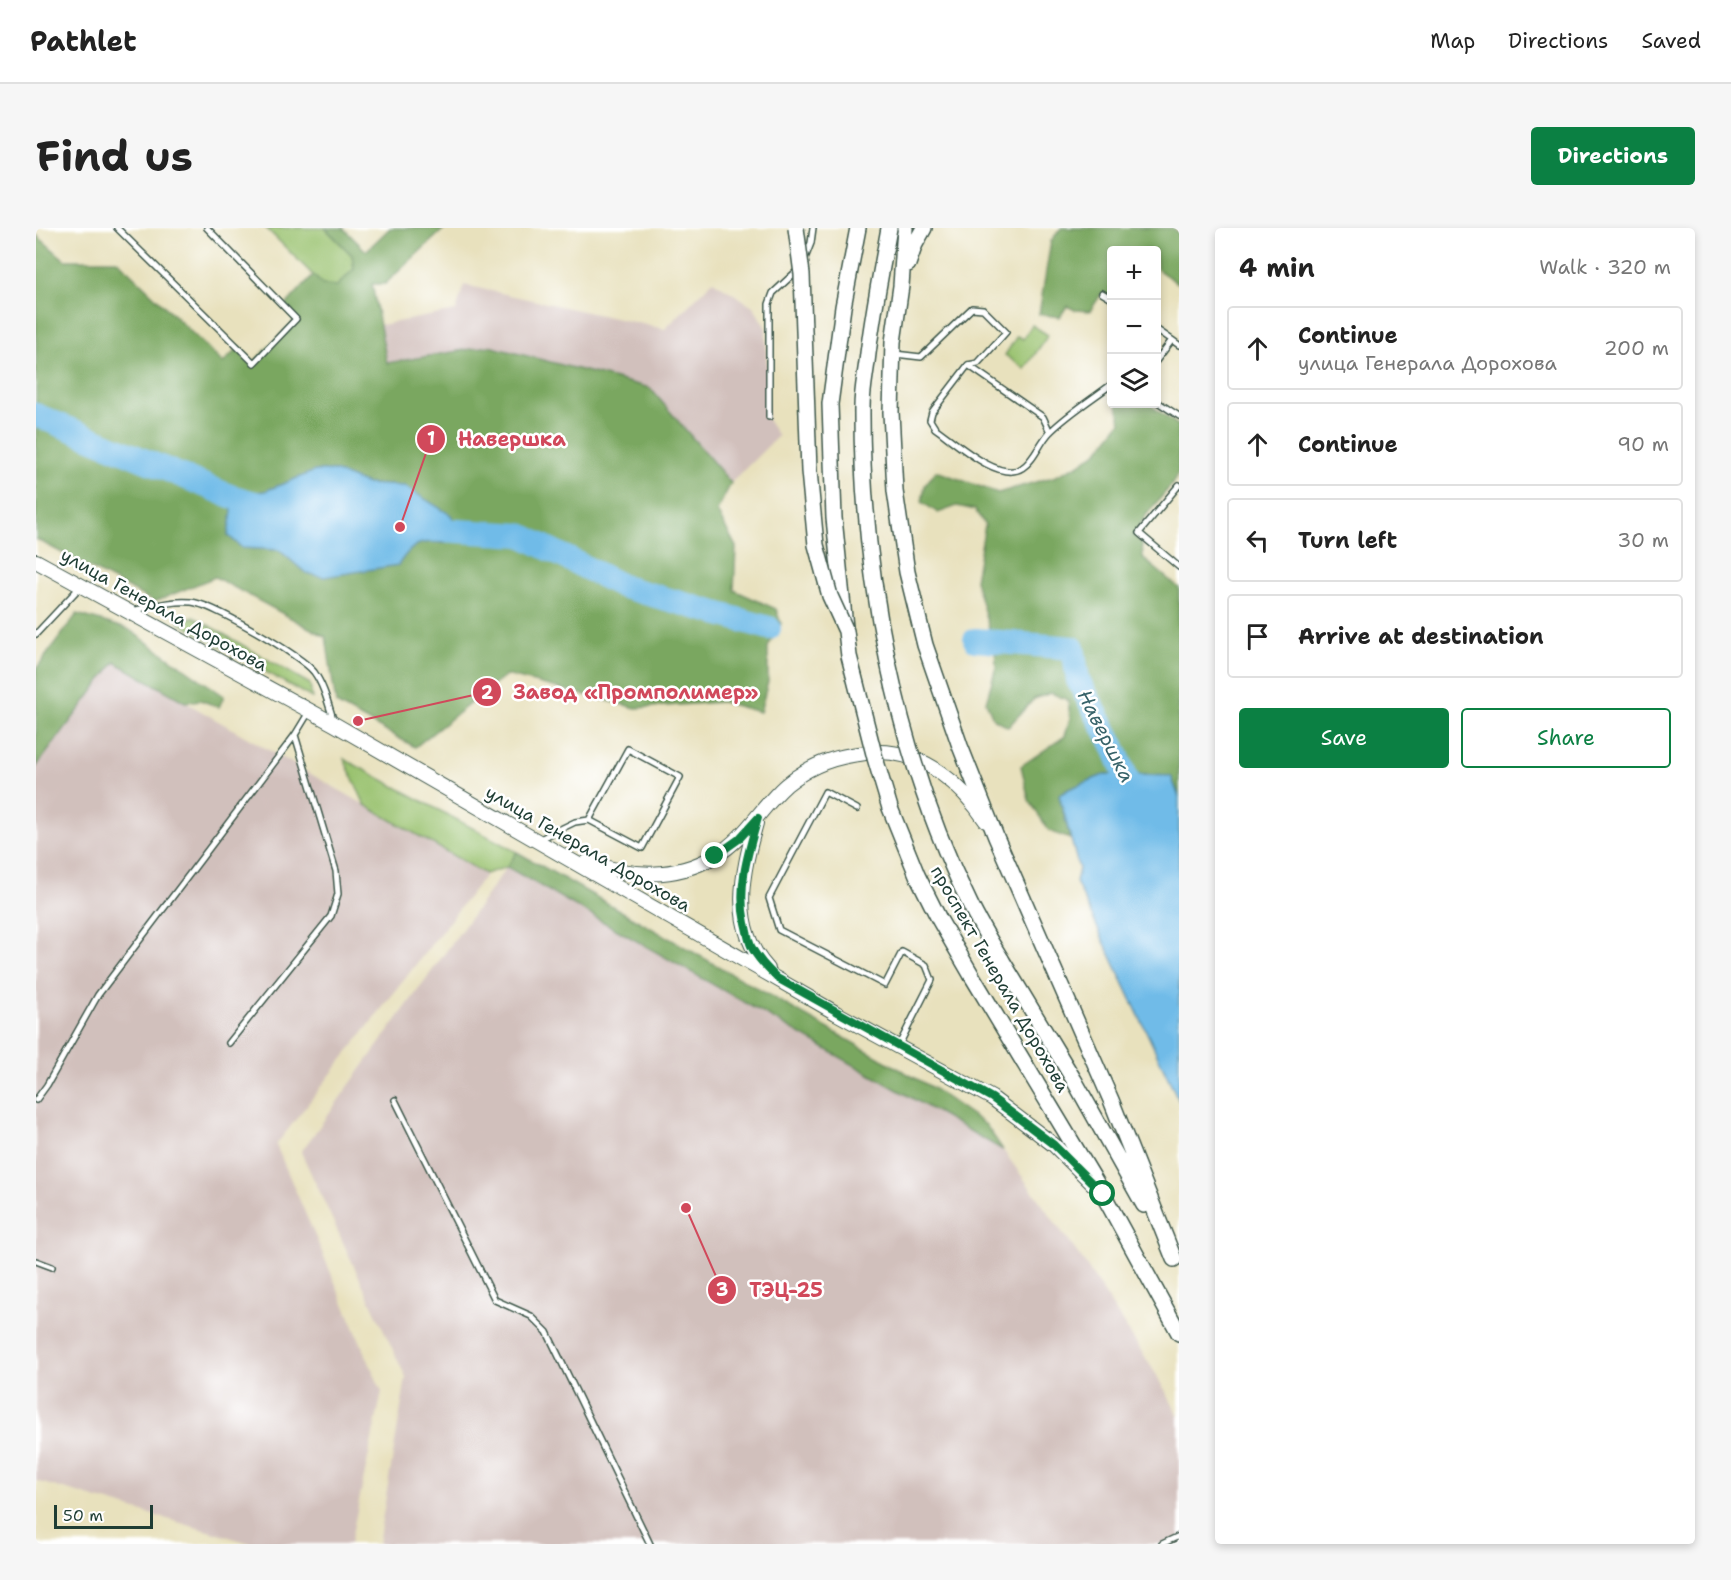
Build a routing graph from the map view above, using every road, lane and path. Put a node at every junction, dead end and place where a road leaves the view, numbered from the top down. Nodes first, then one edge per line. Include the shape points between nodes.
1 (117, 228) edge
2 (207, 228) edge
3 (796, 228) edge
4 (813, 228) edge
5 (858, 228) edge
6 (890, 228) edge
7 (905, 228) edge
8 (924, 228) edge
9 (901, 286) junction
10 (1102, 293) dead end
11 (1107, 296) edge
12 (1161, 332) edge
13 (1172, 340) junction
14 (1179, 345) edge
15 (893, 354) junction
16 (1161, 354) edge
17 (968, 365) junction
18 (1107, 388) edge
19 (1161, 404) edge
20 (1179, 416) edge
21 (769, 417) dead end
22 (1050, 432) junction
23 (1179, 485) edge
24 (36, 561) edge
25 (1179, 567) edge
26 (81, 585) junction
27 (129, 611) junction
28 (846, 631) junction
29 (36, 634) edge
30 (310, 710) junction
31 (334, 724) junction
32 (295, 735) junction
33 (857, 808) dead end
34 (758, 818) junction
35 (589, 820) junction
36 (996, 837) junction
37 (538, 840) junction
38 (560, 853) junction
39 (777, 978) junction
40 (230, 1043) dead end
41 (898, 1047) junction
42 (36, 1100) edge
43 (394, 1100) dead end
44 (1103, 1194) junction
45 (36, 1261) edge
46 (1177, 1263) edge
47 (52, 1267) dead end
48 (1179, 1333) edge
49 (1179, 1536) edge
50 (650, 1544) edge
51 (1162, 1544) edge

1 - 2 lane via 254,363 296,319
3 - 28 main road, bridge via 802,274 809,471 816,545 830,596
4 - 21 lane via 806,260 773,293 769,304
5 - 28 main road, проспект Генерала Дорохова via 830,404 834,518
6 - 46 main road, проспект Генерала Дорохова, bridge via 872,313 862,405 873,578 885,648 910,745 949,859 970,905
7 - 9 main road
8 - 9 main road
9 - 15 main road
10 - 11 lane
12 - 13 lane
13 - 14 lane
13 - 16 lane
15 - 17 lane via 921,357 972,308 983,309 1006,332 978,363
15 - 36 main road via 895,491 907,572 925,645
17 - 22 lane via 1043,417
17 - 22 lane via 932,412 930,420 935,428 991,468 1002,471 1024,468
18 - 22 lane
19 - 20 lane
23 - 25 lane via 1139,533
24 - 26 street, улица Генерала Дорохова
26 - 27 street, улица Генерала Дорохова
26 - 29 lane
27 - 30 street, улица Генерала Дорохова
27 - 31 lane via 173,602 210,607 303,661 321,683
28 - 44 main road, проспект Генерала Дорохова, bridge via 875,759 921,884
30 - 31 street, улица Генерала Дорохова
30 - 32 lane
31 - 37 street, улица Генерала Дорохова
32 - 40 lane via 330,847 338,894 331,916
32 - 42 lane via 98,996
33 - 41 lane via 825,792 769,898 779,930 885,985 902,952 926,965 932,980
34 - 36 street via 785,786 814,766 878,752 930,765 950,779 972,800
34 - 38 street via 739,839 715,856 685,870 657,875 633,874
34 - 39 street via 747,854 742,906 750,944
35 - 35 lane via 642,848 680,777 628,748
35 - 37 lane via 575,822
36 - 46 main road
37 - 38 street, улица Генерала Дорохова
38 - 39 street, улица Генерала Дорохова
39 - 41 street, улица Генерала Дорохова
41 - 44 street, улица Генерала Дорохова via 992,1098 1030,1124
43 - 50 lane via 495,1300 531,1316 546,1332
44 - 48 main road, проспект Генерала Дорохова
45 - 47 lane
49 - 51 lane

